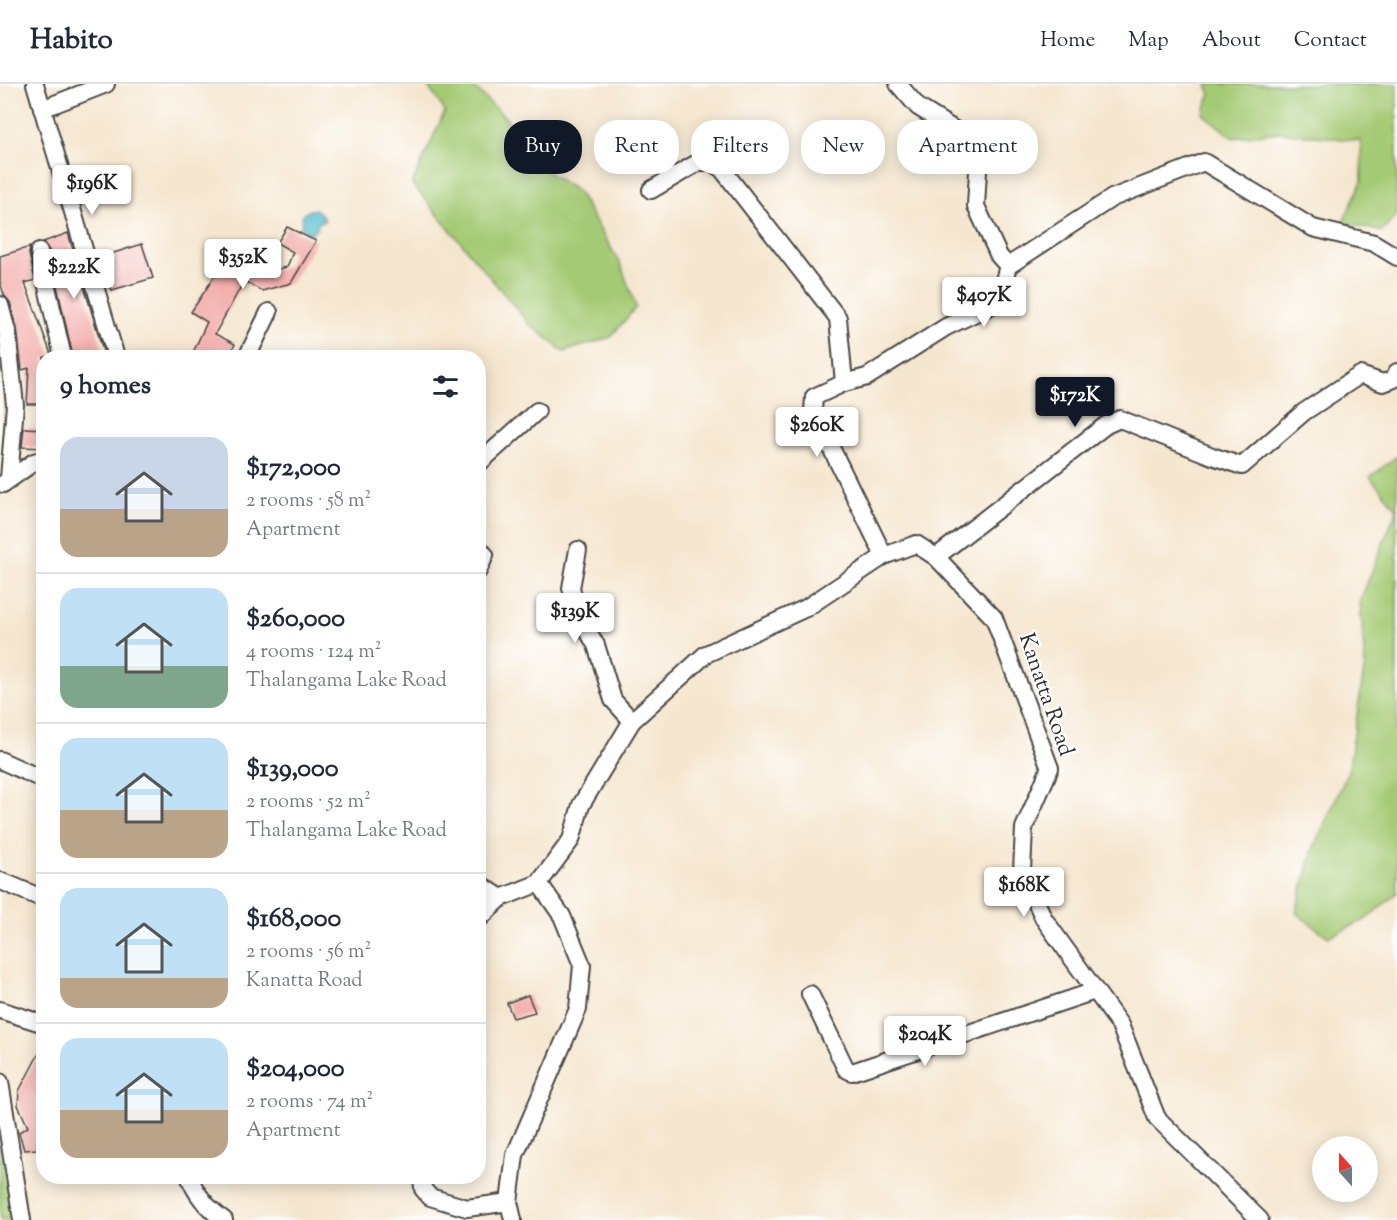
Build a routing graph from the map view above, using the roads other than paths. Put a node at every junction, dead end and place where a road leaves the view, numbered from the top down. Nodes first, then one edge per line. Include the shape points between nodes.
1 (35, 84) edge
2 (106, 84) edge
3 (898, 84) edge
4 (42, 110) junction
5 (651, 190) dead end
6 (39, 252) dead end
7 (1397, 257) edge
8 (1008, 266) junction
9 (0, 305) edge
10 (269, 312) dead end
11 (61, 350) edge
12 (114, 350) edge
13 (250, 350) edge
14 (1397, 372) edge
15 (844, 383) junction
16 (537, 411) dead end
17 (486, 457) edge
18 (36, 461) edge
19 (4, 483) edge
20 (578, 550) dead end
21 (884, 556) junction
22 (936, 557) junction
23 (632, 721) junction
24 (0, 760) edge
25 (36, 776) edge
26 (1, 881) edge
27 (539, 883) junction
28 (486, 888) edge
29 (36, 896) edge
30 (501, 898) junction
31 (486, 912) edge
32 (1095, 991) junction
33 (810, 994) dead end
34 (0, 1010) edge
35 (36, 1021) edge
36 (0, 1082) edge
37 (192, 1184) edge
38 (423, 1184) edge
39 (508, 1202) junction
40 (21, 1220) edge
41 (224, 1220) edge
42 (513, 1220) edge
43 (1260, 1220) edge

1 - 4 street
2 - 4 street
3 - 8 street via 918,107 974,142 979,154 976,206 999,256
4 - 12 street
5 - 15 street via 699,162 711,162 722,169 838,318
6 - 11 street
7 - 8 street via 1374,243 1313,228 1203,162 1112,198
8 - 15 street via 998,302 946,327 867,377
9 - 19 street via 7,331 15,405
10 - 13 street
14 - 22 street via 1394,380 1383,383 1360,375 1304,412 1242,466 1120,419 1106,425
15 - 21 street via 814,397 813,411
16 - 17 street
18 - 19 street
20 - 23 street via 571,588 579,616 596,645 613,700
21 - 22 street via 916,544
21 - 23 street via 806,608 706,654
22 - 32 street, Kanatta Road via 994,618 1050,768 1024,828 1022,871 1044,919
23 - 27 street via 581,805 571,840
24 - 25 street
26 - 29 street
27 - 30 street
27 - 39 street via 562,916 582,965 578,1009 514,1155
28 - 30 street
30 - 31 street
32 - 33 street via 852,1072 846,1069
32 - 43 street, Kanatta Road via 1120,1025 1157,1118
34 - 35 street
36 - 40 street
37 - 41 street via 195,1192
38 - 39 street via 430,1197 467,1208
39 - 42 street

